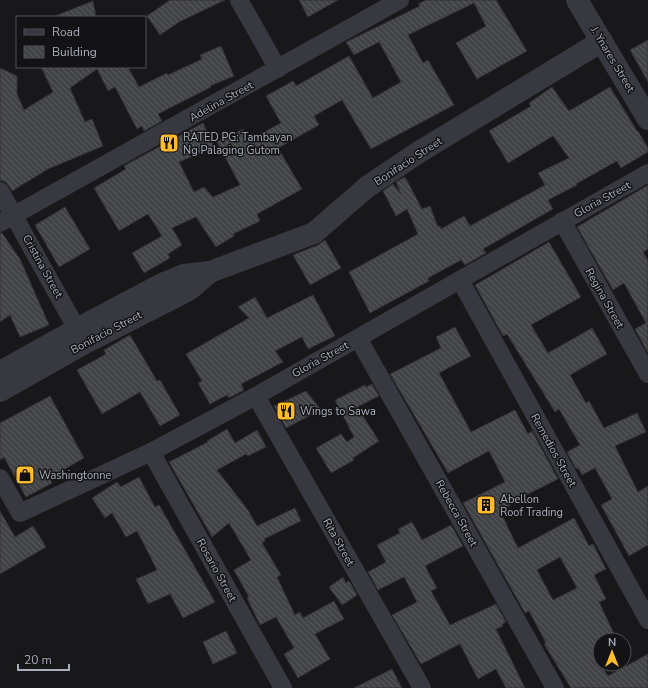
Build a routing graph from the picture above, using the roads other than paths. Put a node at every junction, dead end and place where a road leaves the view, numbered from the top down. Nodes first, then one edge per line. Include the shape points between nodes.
1 (239, 0) edge
2 (400, 0) edge
3 (578, 0) edge
4 (602, 41) junction
5 (278, 69) junction
6 (648, 119) edge
7 (648, 173) edge
8 (0, 191) edge
9 (7, 219) edge
10 (562, 221) junction
11 (460, 280) junction
12 (81, 336) junction
13 (358, 338) junction
14 (0, 372) edge
15 (648, 374) edge
16 (0, 391) edge
17 (256, 396) junction
18 (151, 452) junction
19 (0, 478) edge
20 (648, 620) edge
21 (282, 688) edge
22 (422, 688) edge
23 (556, 688) edge

1 - 5 street
2 - 5 street, Adelina Street
3 - 4 street, J. Ynares Street
4 - 6 street, J. Ynares Street
4 - 12 street, Bonifacio Street via 419,152 367,188 314,233 210,272 184,275
5 - 9 street, Adelina Street
7 - 10 street, Gloria Street
8 - 9 street, Cristina Street
9 - 12 street, Cristina Street
10 - 11 street, Gloria Street
10 - 15 street, Regina Street
11 - 13 street, Gloria Street
11 - 20 street, Remedios Street
12 - 14 street, Bonifacio Street
12 - 16 street, Bonifacio Street
13 - 17 street, Gloria Street
13 - 23 street, Rebecca Street
17 - 18 street, Gloria Street
17 - 22 street, Rita Street
18 - 19 street, Gloria Street via 20,513
18 - 21 street, Rosario Street

